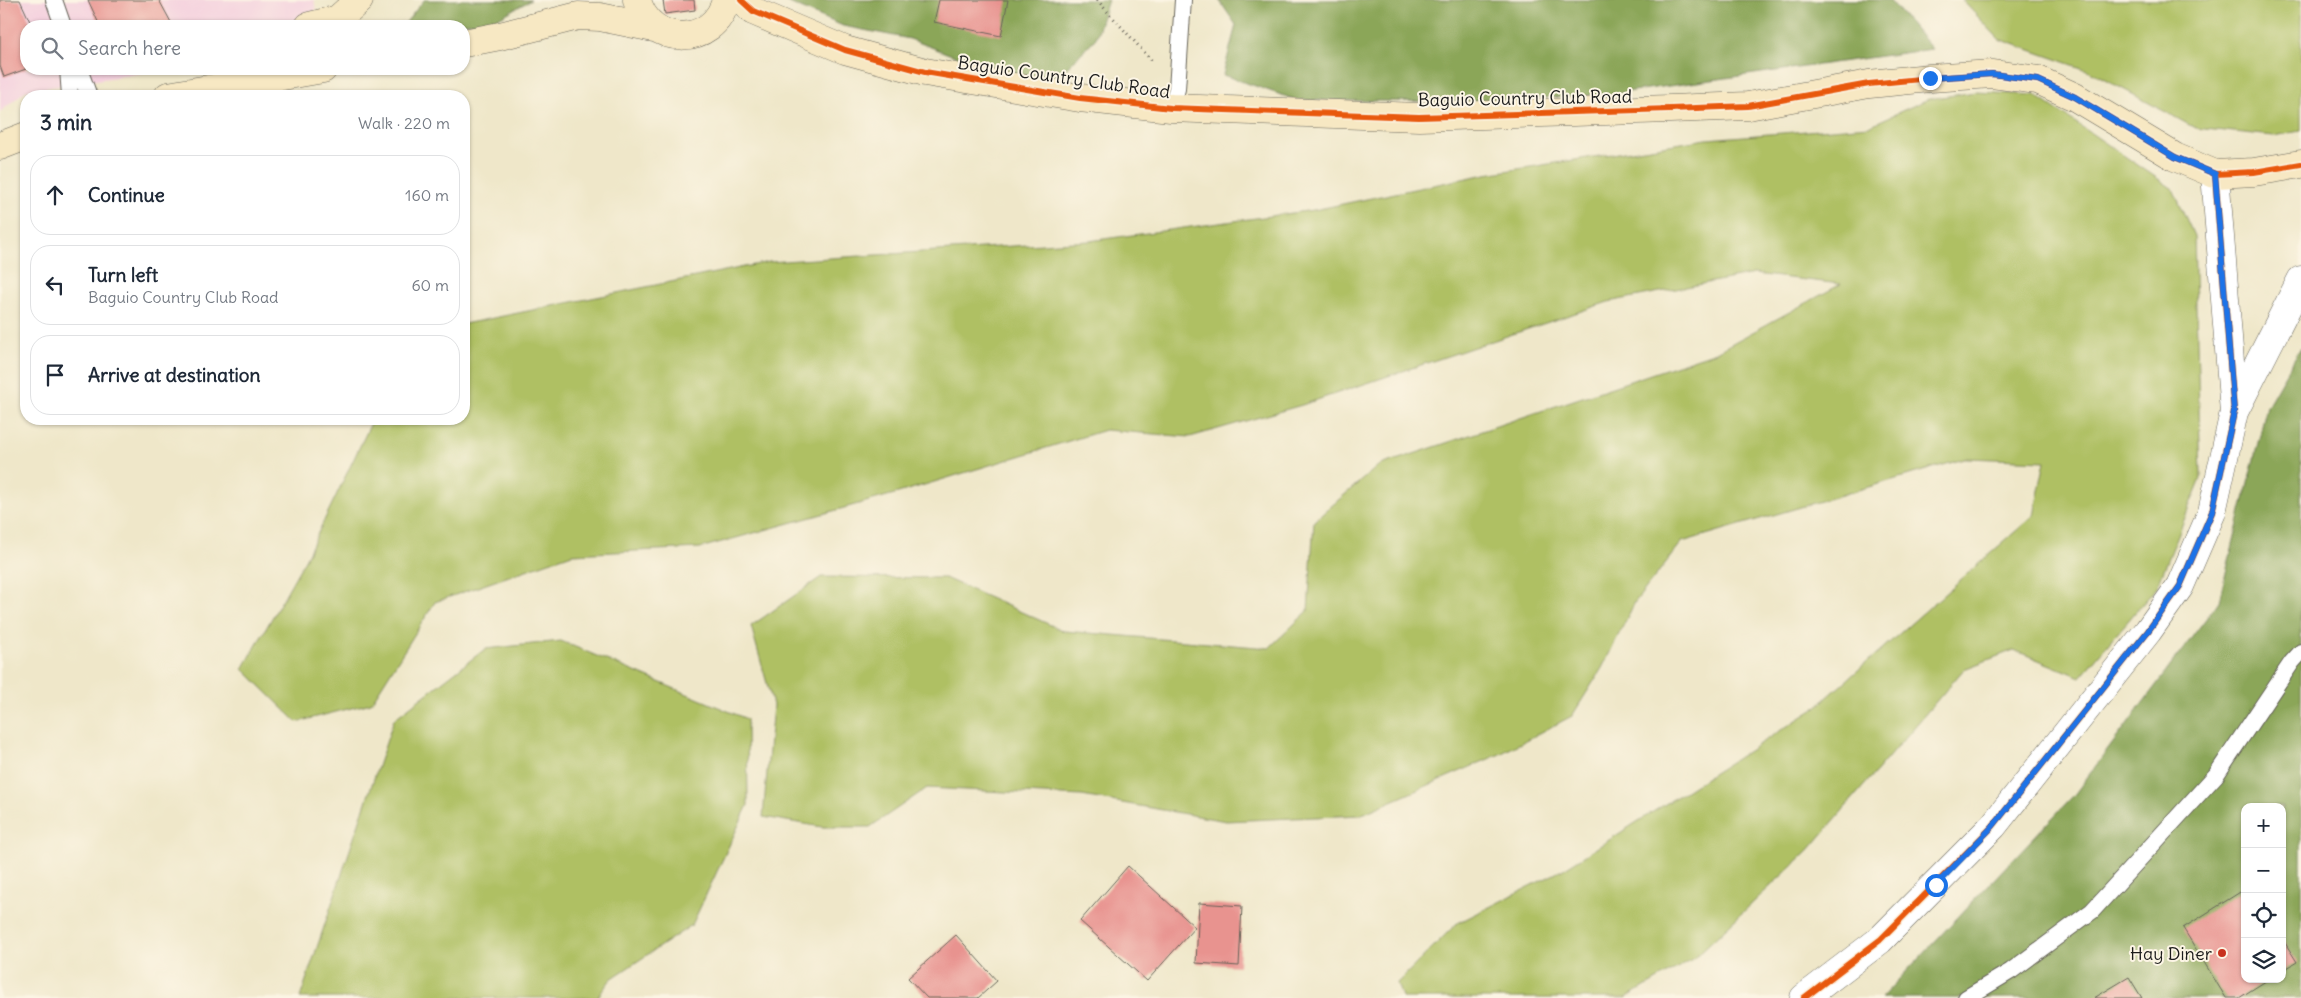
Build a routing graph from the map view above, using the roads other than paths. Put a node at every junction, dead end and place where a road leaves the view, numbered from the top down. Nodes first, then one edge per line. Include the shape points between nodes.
1 (54, 0) edge
2 (360, 0) edge
3 (602, 0) edge
4 (637, 0) edge
5 (1183, 0) edge
6 (735, 6) edge
7 (578, 16) junction
8 (61, 20) edge
9 (334, 20) edge
10 (654, 28) junction
11 (470, 42) edge
12 (68, 75) edge
13 (81, 75) edge
14 (218, 75) edge
15 (289, 75) edge
16 (70, 90) edge
17 (87, 90) edge
18 (204, 90) joint
19 (1174, 98) junction
20 (20, 138) edge
21 (0, 146) edge
22 (2301, 164) edge
23 (2215, 174) junction
24 (2301, 280) edge
25 (2234, 412) junction
26 (2301, 652) edge
27 (1804, 998) edge
28 (1966, 998) edge

1 - 8 lane
2 - 9 street
3 - 7 street
4 - 10 street via 642,15
5 - 19 lane
6 - 10 street via 695,34 670,35
6 - 19 street, Baguio Country Club Road via 845,50 925,72 1080,98
7 - 10 street via 600,16
7 - 11 street
12 - 16 lane
13 - 17 lane
14 - 18 street
15 - 18 street
19 - 23 street, Baguio Country Club Road via 1420,116 1670,110 1748,106 1869,84 1992,74 2038,80 2075,97 2175,157
20 - 21 street
22 - 23 street, Baguio Country Club Road via 2254,172
23 - 25 street
24 - 25 street
25 - 27 street via 2212,512 2180,586 2148,631 1993,826 1880,940
26 - 28 lane via 2216,775 2092,911 2011,971

